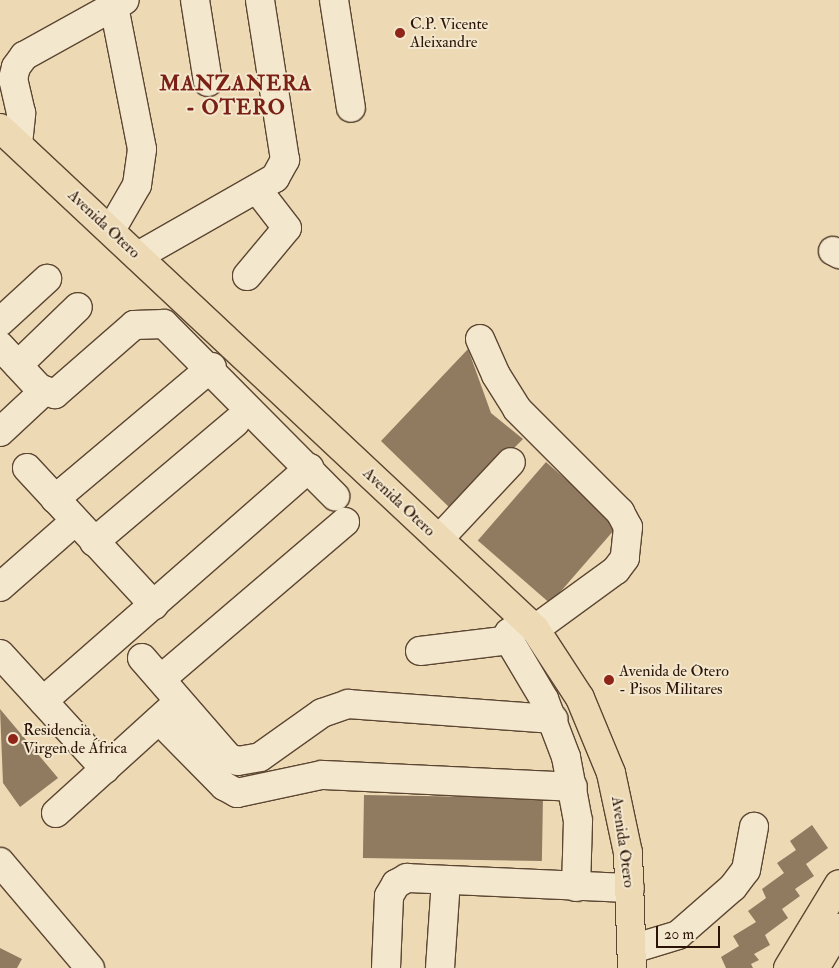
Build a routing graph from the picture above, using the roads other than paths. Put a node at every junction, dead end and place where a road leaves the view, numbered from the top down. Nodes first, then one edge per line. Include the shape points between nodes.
1 (195, 0) edge
2 (260, 0) edge
3 (334, 0) edge
4 (120, 3) edge
5 (208, 82) dead end
6 (351, 108) dead end
7 (9, 136) edge
8 (257, 189) junction
9 (111, 230) junction
10 (138, 256) junction
11 (247, 276) dead end
12 (47, 279) dead end
13 (78, 307) dead end
14 (0, 322) edge
15 (480, 338) dead end
16 (9, 356) edge
17 (212, 367) junction
18 (44, 392) junction
19 (235, 422) dead end
20 (0, 432) edge
21 (511, 462) dead end
22 (27, 468) dead end
23 (309, 468) junction
24 (335, 496) dead end
25 (55, 499) junction
26 (75, 521) junction
27 (345, 522) dead end
28 (439, 539) junction
29 (94, 542) junction
30 (0, 586) edge
31 (154, 605) junction
32 (523, 630) junction
33 (420, 651) dead end
34 (0, 654) edge
35 (142, 658) dead end
36 (161, 679) junction
37 (44, 701) junction
38 (180, 701) junction
39 (553, 719) junction
40 (159, 720) junction
41 (105, 769) junction
42 (573, 787) junction
43 (56, 813) dead end
44 (754, 828) dead end
45 (0, 862) edge
46 (446, 880) junction
47 (839, 884) edge
48 (576, 887) junction
49 (630, 888) junction
50 (837, 937) edge
51 (632, 958) edge
52 (90, 968) edge
53 (386, 968) edge
54 (440, 968) edge
55 (788, 968) edge
56 (815, 968) edge

1 - 5 street
2 - 8 street via 285,160 275,178
3 - 6 street
4 - 7 street via 24,56 13,79 21,114
4 - 9 street via 142,149 137,184
7 - 9 main road, Avenida Otero
8 - 10 street
8 - 11 street via 287,228
9 - 10 main road, Avenida Otero
10 - 28 main road, Avenida Otero
12 - 14 street
13 - 16 street
15 - 32 street via 496,375 517,409 620,512 628,527 625,558 616,570
16 - 18 street
17 - 18 street via 171,327 145,322 134,325 62,392
17 - 23 street
17 - 25 street
18 - 20 street
19 - 29 street
21 - 28 street
22 - 25 street
23 - 24 street
23 - 31 street
25 - 26 street
26 - 29 street
26 - 30 street
27 - 36 street
28 - 32 main road, Avenida Otero
29 - 31 street
31 - 37 street
32 - 33 street
32 - 39 street
32 - 49 main road, Avenida Otero via 580,698 600,742 622,812
34 - 37 street
35 - 36 street
36 - 38 street
37 - 41 street
38 - 39 street via 230,758 238,761 260,757 322,712 348,704
38 - 40 street
39 - 42 street
40 - 41 street
40 - 42 street via 224,786 237,793 322,775
41 - 43 street
42 - 48 street
44 - 51 street via 746,870 733,887 678,935
45 - 52 street
46 - 48 street
46 - 53 street via 407,878 392,890
46 - 54 street
47 - 55 main road
48 - 49 street
49 - 51 main road, Avenida Otero
50 - 56 main road

